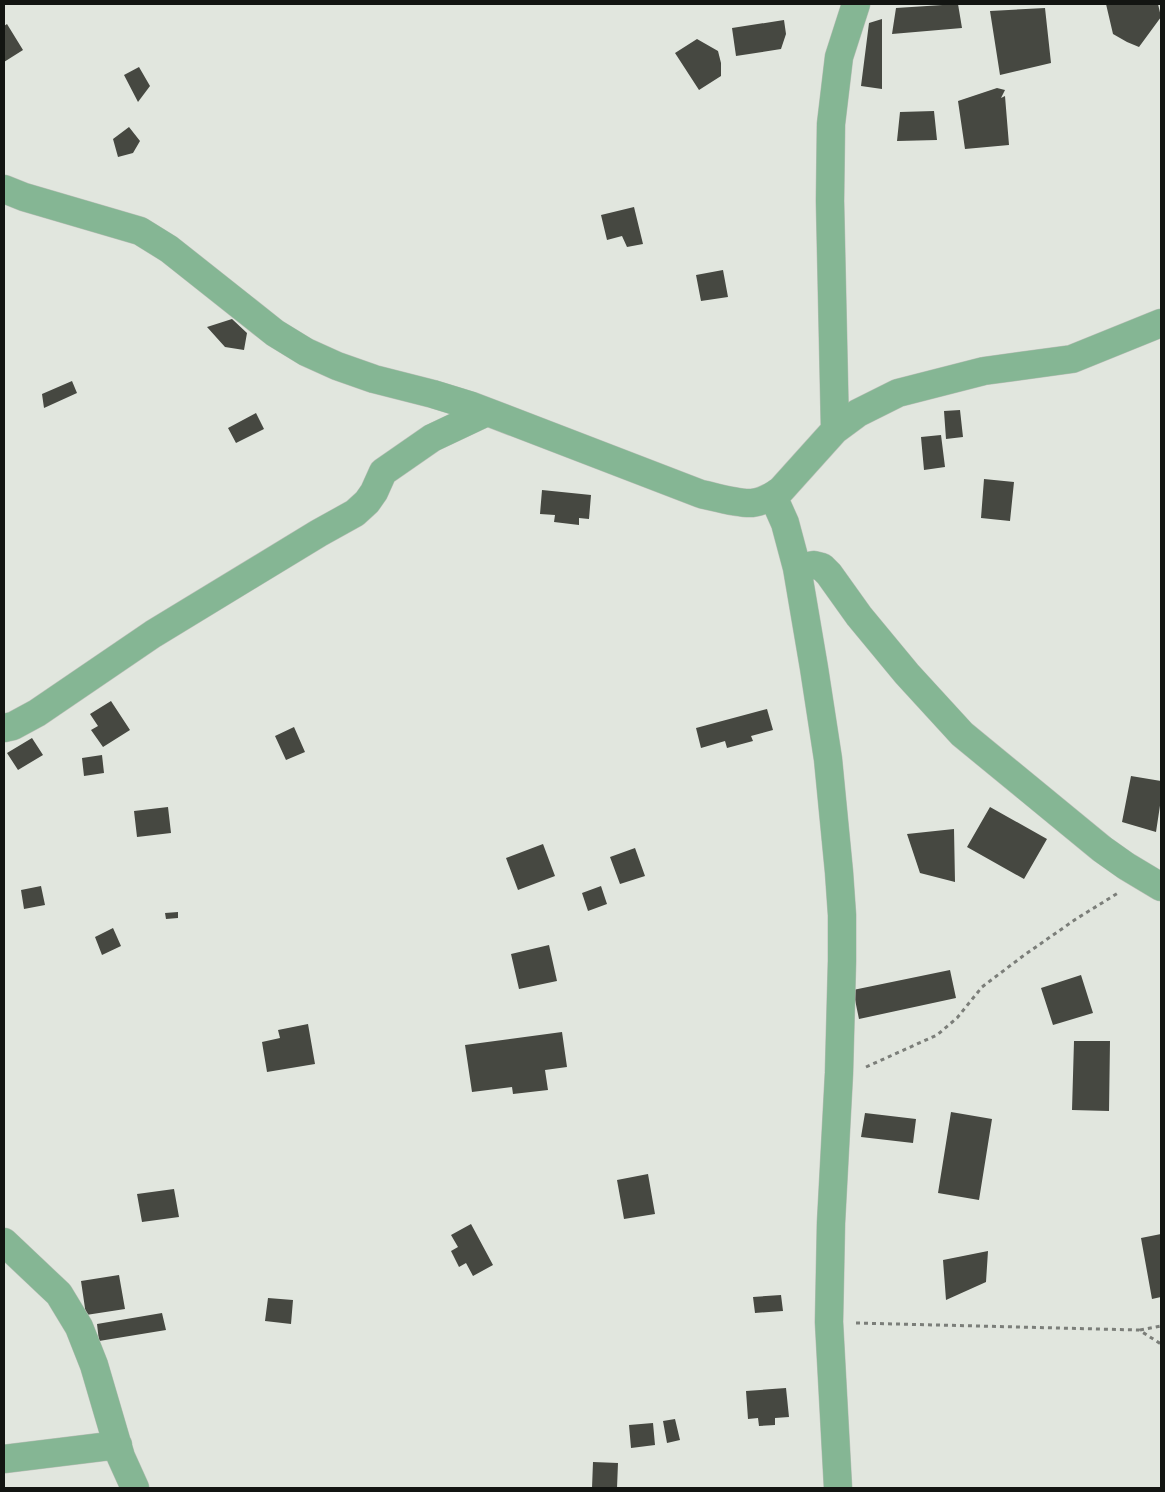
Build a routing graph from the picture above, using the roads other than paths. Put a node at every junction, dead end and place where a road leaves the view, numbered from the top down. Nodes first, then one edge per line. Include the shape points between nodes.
1 (856, 4) edge
2 (4, 189) edge
3 (1161, 323) edge
4 (487, 412) junction
5 (836, 430) junction
6 (773, 496) junction
7 (797, 568) junction
8 (4, 728) edge
9 (1152, 882) edge
10 (4, 1242) edge
11 (118, 1445) junction
12 (4, 1459) edge
13 (135, 1488) edge
14 (838, 1488) edge

1 - 5 street via 839,57 831,124
2 - 4 street via 140,231 169,249 275,333 306,352 374,379
3 - 5 street via 1072,359 984,370 898,393 858,413
4 - 6 street via 701,494 752,503
4 - 8 street via 432,438 383,472 374,492 355,513 153,634 37,713
5 - 6 street
6 - 7 street via 785,523
7 - 9 street via 822,567 907,674 962,734 1102,849
7 - 14 street via 828,759 842,915 829,1322
10 - 11 street via 59,1294 79,1327
11 - 12 street
11 - 13 street

